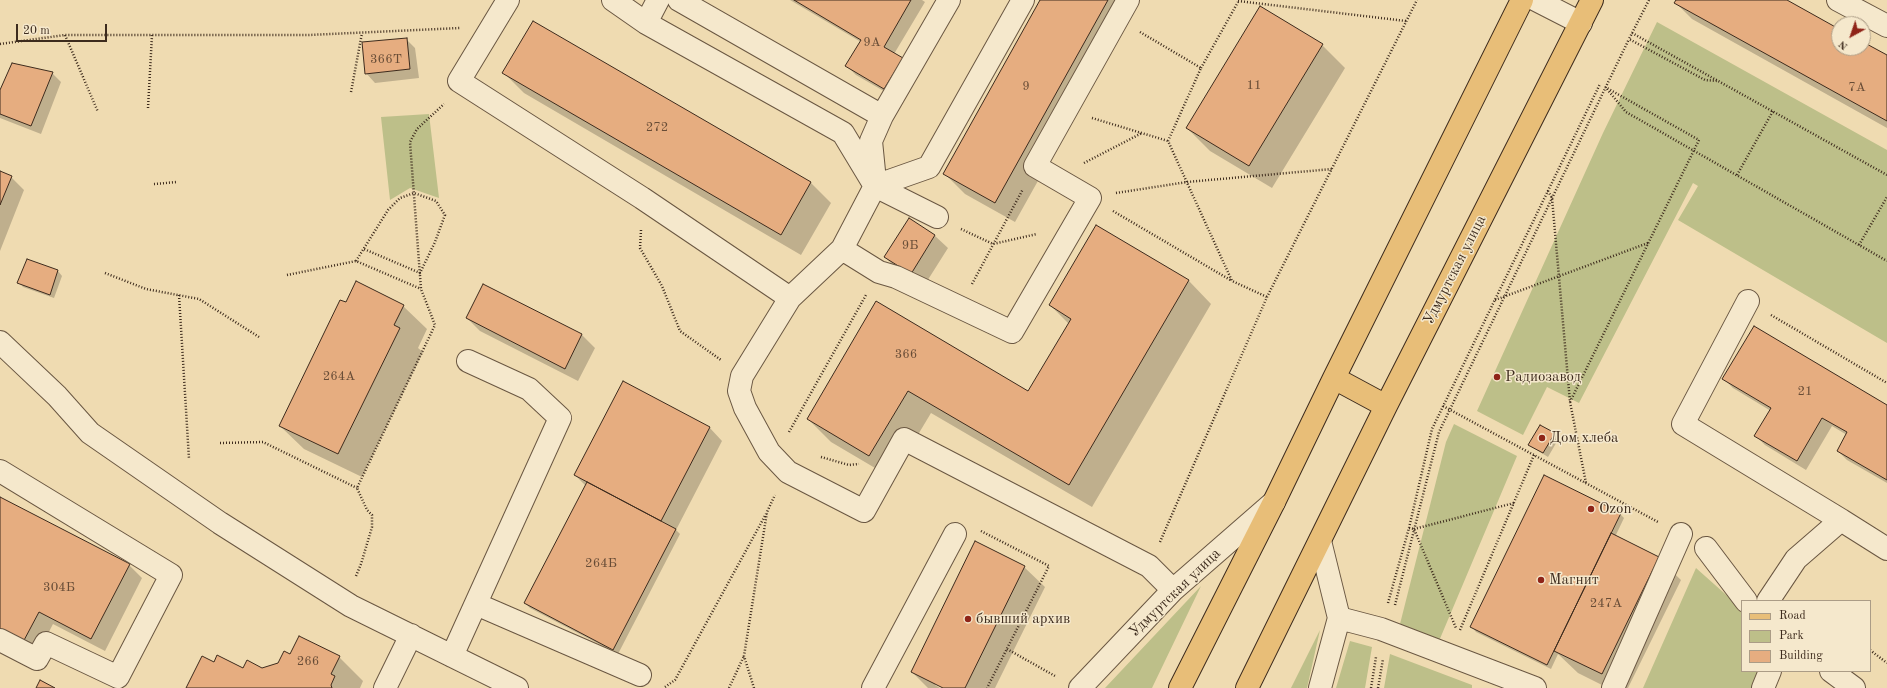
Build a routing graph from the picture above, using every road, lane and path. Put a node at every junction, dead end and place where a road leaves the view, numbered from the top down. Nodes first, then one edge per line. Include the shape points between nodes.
1 (508, 0) edge
2 (613, 0) edge
3 (658, 0) edge
4 (679, 0) edge
5 (949, 0) edge
6 (1023, 0) edge
7 (1417, 0) edge
8 (1522, 0) edge
9 (1536, 0) edge
10 (1592, 0) edge
11 (1650, 0) edge
12 (1838, 0) edge
13 (1238, 1) edge
14 (1123, 9) edge
15 (1406, 21) junction
16 (646, 23) junction
17 (1581, 23) junction
18 (1887, 26) edge
19 (492, 27) junction
20 (362, 33) junction
21 (1632, 33) junction
22 (65, 35) junction
23 (152, 35) junction
24 (1629, 39) junction
25 (0, 44) edge
26 (1201, 68) junction
27 (459, 81) junction
28 (1720, 81) junction
29 (1600, 84) dead end
30 (1605, 87) junction
31 (351, 92) dead end
32 (148, 108) dead end
33 (1067, 110) junction
34 (1773, 111) junction
35 (98, 112) dead end
36 (882, 116) junction
37 (1142, 133) junction
38 (1168, 141) junction
39 (1693, 150) junction
40 (1035, 166) junction
41 (1332, 169) junction
42 (1737, 175) junction
43 (1887, 175) edge
44 (1055, 178) junction
45 (177, 182) dead end
46 (1187, 182) junction
47 (154, 184) dead end
48 (875, 186) junction
49 (1548, 190) junction
50 (414, 193) junction
51 (1887, 197) edge
52 (642, 198) junction
53 (1090, 198) junction
54 (1552, 198) junction
55 (937, 217) joint
56 (1074, 225) junction
57 (1648, 243) junction
58 (993, 244) junction
59 (1859, 245) junction
60 (364, 249) junction
61 (842, 249) junction
62 (356, 261) junction
63 (1887, 261) edge
64 (420, 272) junction
65 (879, 272) junction
66 (105, 273) dead end
67 (287, 276) dead end
68 (1559, 276) junction
69 (1232, 281) junction
70 (421, 289) junction
71 (179, 295) junction
72 (1504, 296) junction
73 (1267, 297) junction
74 (790, 298) junction
75 (1495, 300) junction
76 (1748, 301) joint
77 (960, 307) junction
78 (259, 337) dead end
79 (1, 348) edge
80 (468, 361) dead end
81 (742, 376) junction
82 (1334, 378) junction
83 (1887, 383) edge
84 (1570, 402) junction
85 (1386, 406) junction
86 (1443, 406) junction
87 (1450, 409) junction
88 (788, 433) dead end
89 (220, 443) dead end
90 (816, 455) dead end
91 (1534, 455) junction
92 (189, 459) dead end
93 (864, 463) dead end
94 (0, 472) edge
95 (788, 472) junction
96 (1586, 483) junction
97 (357, 488) junction
98 (1274, 502) junction
99 (1514, 503) junction
100 (768, 512) junction
101 (1842, 520) junction
102 (1409, 528) junction
103 (1414, 529) junction
104 (955, 534) joint
105 (1681, 534) joint
106 (1320, 540) junction
107 (1706, 548) dead end
108 (1887, 549) edge
109 (1149, 566) junction
110 (355, 579) dead end
111 (1173, 590) junction
112 (1745, 600) edge
113 (1769, 600) edge
114 (476, 604) junction
115 (1338, 618) junction
116 (1385, 630) junction
117 (411, 635) junction
118 (0, 640) edge
119 (1007, 649) junction
120 (1871, 651) edge
121 (452, 656) junction
122 (744, 656) junction
123 (1887, 663) edge
124 (1770, 672) edge
125 (1832, 672) edge
126 (640, 675) dead end
127 (1071, 684) edge
128 (385, 688) edge
129 (517, 688) edge
130 (663, 688) edge
131 (730, 688) edge
132 (754, 688) edge
133 (873, 688) edge
134 (987, 688) edge
135 (1180, 688) edge
136 (1247, 688) edge
137 (1320, 688) edge
138 (1371, 688) edge
139 (1378, 688) edge
140 (1535, 688) edge
141 (1613, 688) edge
142 (1763, 688) edge
143 (1854, 688) edge

1 - 19 street
2 - 16 street
3 - 16 street
4 - 36 street
5 - 36 street
6 - 48 street via 929,168
7 - 15 path
8 - 82 main road, Удмуртская улица
9 - 17 street
10 - 17 main road, Удмуртская улица
11 - 21 path
12 - 18 street
13 - 15 path
13 - 26 path
14 - 26 path
14 - 33 street
15 - 41 path
16 - 48 street via 843,133
17 - 85 main road, Удмуртская улица
19 - 20 path
19 - 27 street
20 - 23 path
20 - 31 path
21 - 24 path
21 - 28 path
22 - 23 path
22 - 25 path
22 - 35 path
23 - 32 path
24 - 28 path via 1705,80
24 - 30 path
26 - 38 path
27 - 50 path via 450,99 417,129 410,142
27 - 52 street
28 - 34 path
29 - 49 path
30 - 39 path via 1626,112
30 - 39 path via 1698,140
30 - 54 path
33 - 37 path
33 - 40 street
34 - 42 path
34 - 43 path
36 - 48 street via 871,141
37 - 38 path
37 - 44 path
38 - 46 path
39 - 42 path
39 - 57 path
40 - 44 street
40 - 58 path
41 - 46 path
41 - 73 path
42 - 59 path
44 - 53 street
45 - 47 path
46 - 53 path
46 - 69 path
48 - 55 street
48 - 61 street
49 - 54 path
49 - 75 path
50 - 60 path via 400,198 388,210
50 - 64 path
50 - 64 path via 436,201 445,215
51 - 59 path
52 - 74 street
52 - 81 path via 640,248 662,286 680,331
53 - 56 street
53 - 69 path
54 - 68 path
54 - 72 path
55 - 58 path
56 - 58 path
56 - 77 street via 1012,332
57 - 68 path
57 - 84 path
58 - 77 path
59 - 63 path
60 - 62 path
60 - 64 path
61 - 65 street
61 - 74 street
62 - 67 path
62 - 70 path
64 - 70 path
65 - 77 street via 896,277
65 - 88 path
66 - 71 path via 146,289
68 - 72 path
68 - 84 path
69 - 73 path
70 - 97 path via 435,326
71 - 78 path via 199,299
71 - 92 path
72 - 75 path
72 - 87 path
73 - 109 path
74 - 81 street
75 - 86 path
76 - 83 path
76 - 101 street via 1684,424
79 - 117 street via 56,396 90,433 220,523 351,606
80 - 114 street via 529,388 560,418
81 - 95 street via 739,391 745,408 769,452
82 - 85 main road
82 - 98 main road, Удмуртская улица
84 - 96 path
85 - 106 main road, Удмуртская улица
86 - 87 path
86 - 102 path via 1432,428
87 - 91 path
87 - 103 path via 1439,432
89 - 97 path via 264,442
90 - 93 path via 850,465
91 - 96 path
91 - 99 path
94 - 118 street via 171,575 118,676 46,643 38,659
95 - 100 path
95 - 109 street via 864,511 904,439
96 - 105 path
97 - 110 path via 372,515 372,527
98 - 111 street, Удмуртская улица
98 - 135 main road, Удмуртская улица
99 - 103 path
99 - 103 path via 1459,634
100 - 122 path
100 - 130 path via 675,680
101 - 108 street
101 - 113 street via 1796,559
102 - 103 path
102 - 116 path
103 - 116 path
104 - 119 path via 962,522 1049,566
104 - 133 street
105 - 141 street
106 - 115 street
106 - 136 main road, Удмуртская улица
107 - 112 street
109 - 111 street
111 - 127 street, Удмуртская улица
114 - 121 street
114 - 126 street
115 - 116 street
115 - 137 street
116 - 138 path
116 - 139 path
116 - 140 street
117 - 121 street
117 - 128 street
119 - 127 path
119 - 134 path
120 - 123 path
121 - 129 street
122 - 131 path
122 - 132 path
124 - 142 street
125 - 143 street

